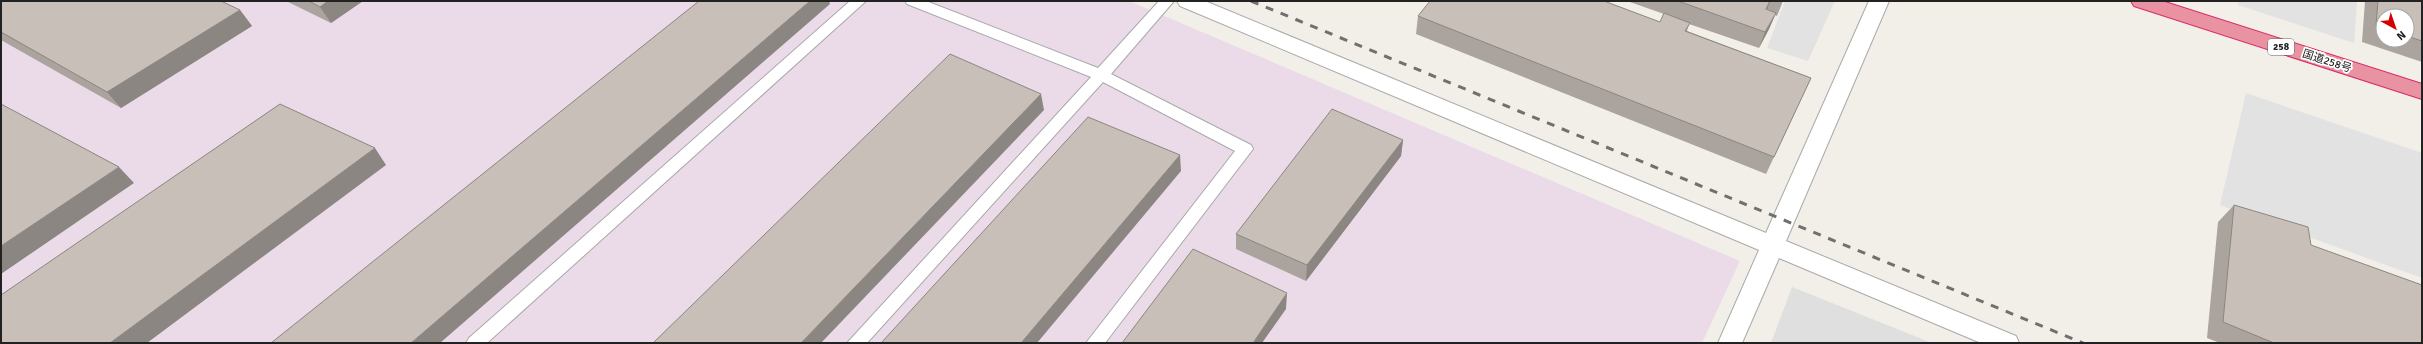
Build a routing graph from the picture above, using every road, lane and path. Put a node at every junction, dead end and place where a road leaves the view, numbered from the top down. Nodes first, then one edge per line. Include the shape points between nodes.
1 (859, 1) edge
2 (912, 1) edge
3 (1167, 1) edge
4 (1187, 1) edge
5 (1879, 1) edge
6 (2141, 1) edge
7 (1101, 75) junction
8 (2422, 92) edge
9 (1773, 245) junction
10 (475, 343) edge
11 (856, 343) edge
12 (1095, 343) edge
13 (1730, 343) edge
14 (2007, 343) edge

1 - 10 lane
2 - 7 lane
3 - 7 lane
4 - 9 street
5 - 9 street
6 - 8 highway, 国道258号 / 258
7 - 11 lane
7 - 12 lane via 1245,149
9 - 13 street
9 - 14 street

